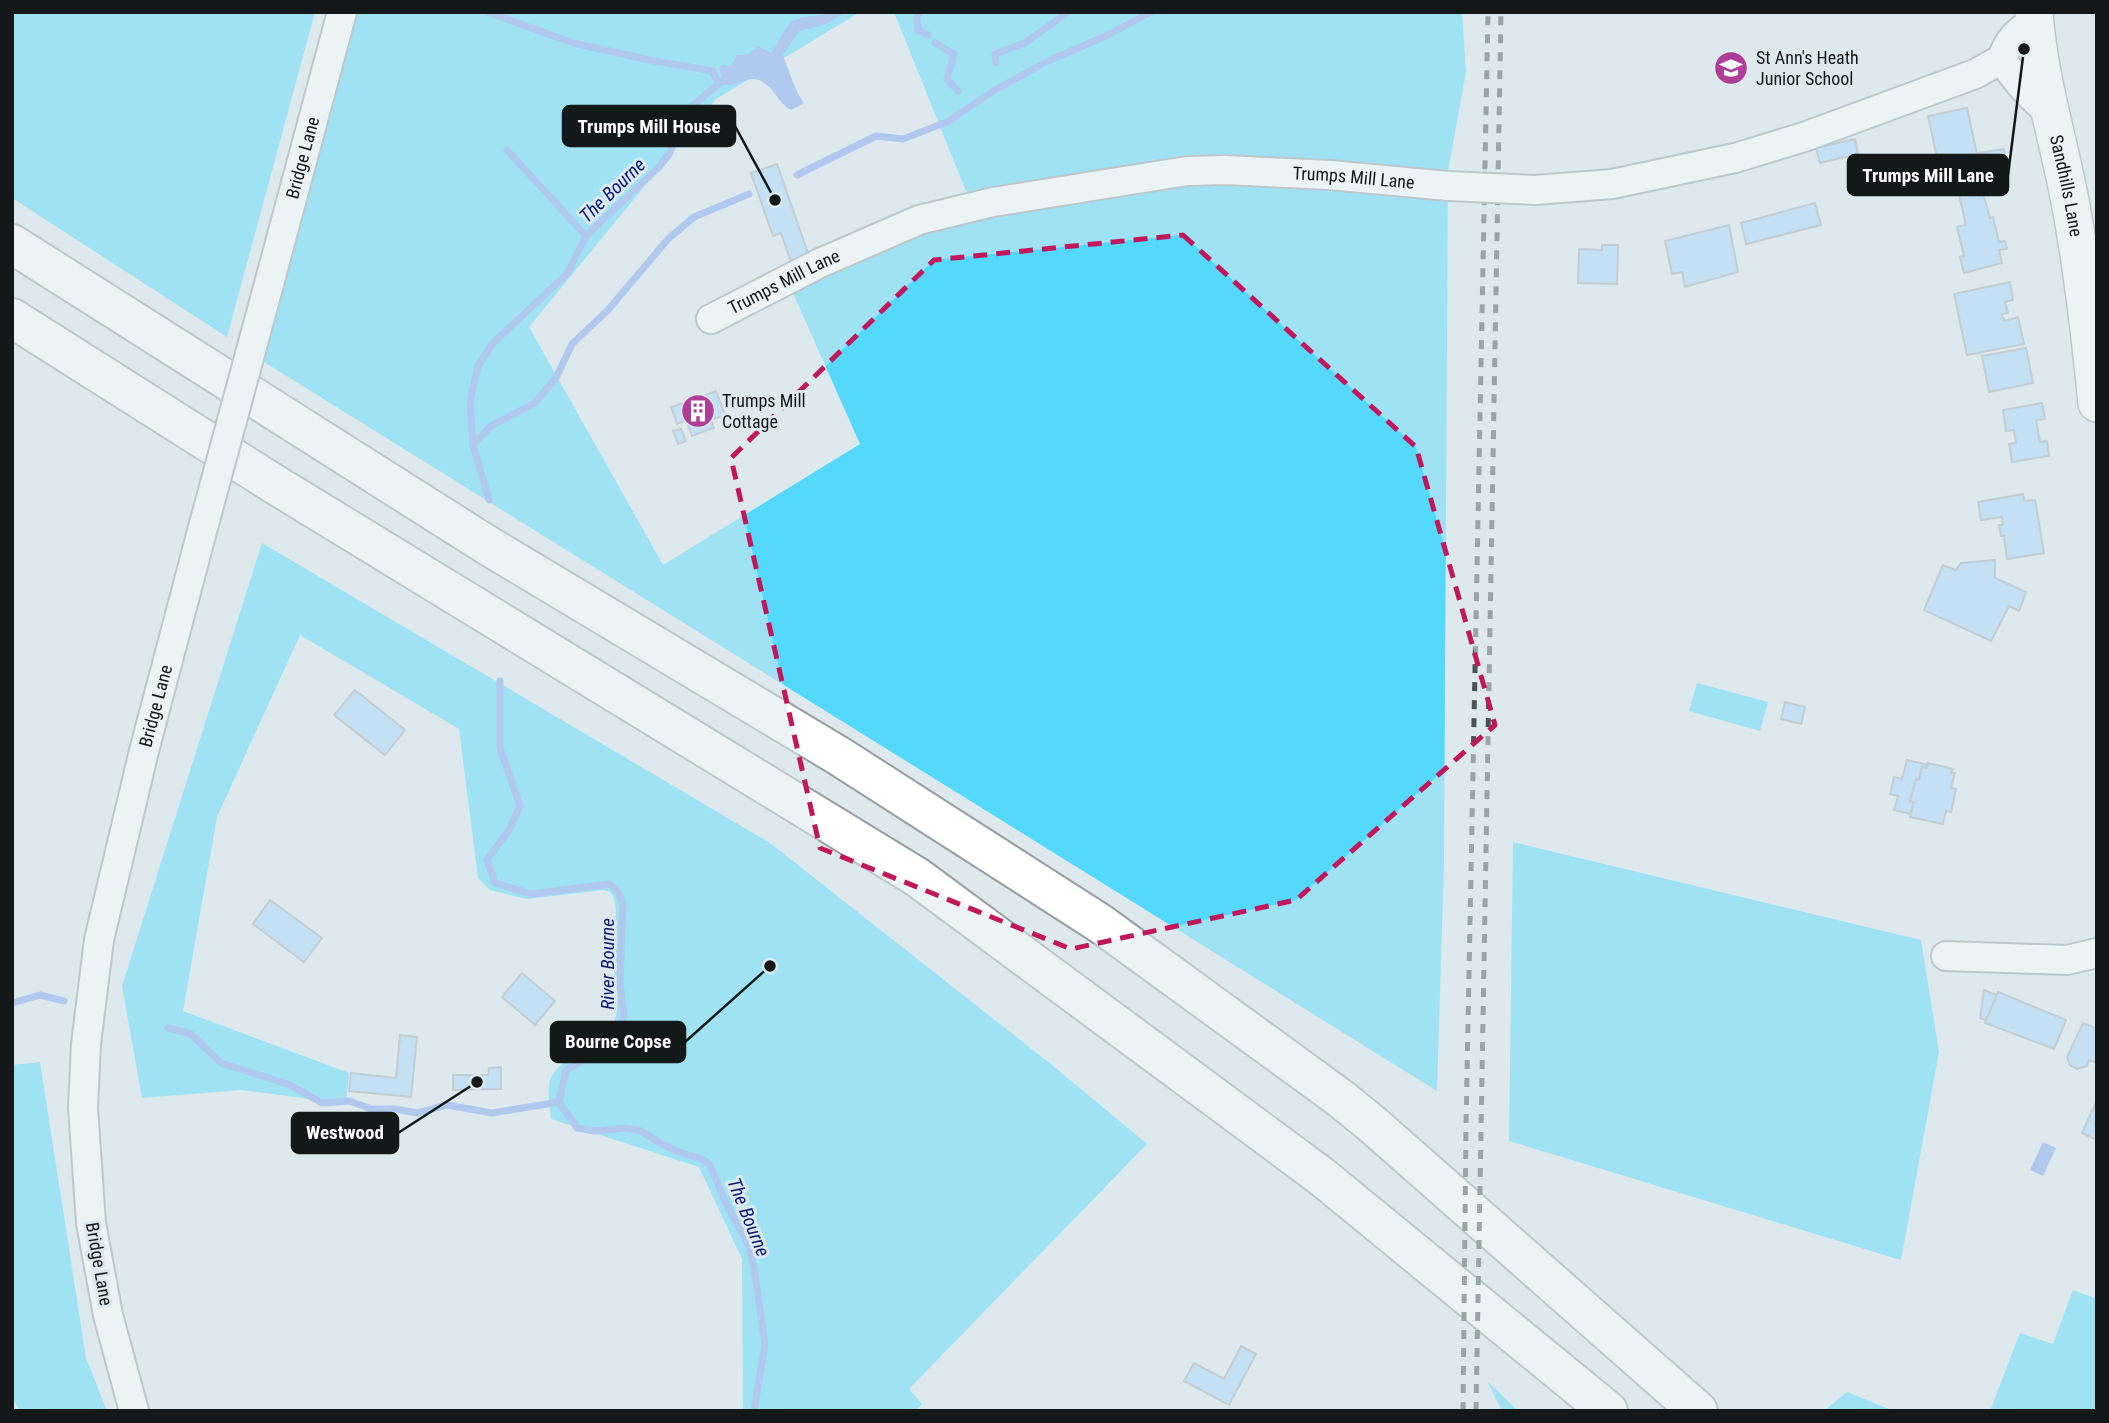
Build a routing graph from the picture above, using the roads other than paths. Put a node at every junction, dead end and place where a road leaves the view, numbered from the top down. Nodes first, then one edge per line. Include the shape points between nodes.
1 (342, 12) edge
2 (2034, 17) edge
3 (2002, 59) junction
4 (2051, 114) junction
5 (12, 244) edge
6 (12, 318) edge
7 (712, 319) dead end
8 (2096, 388) edge
9 (2097, 953) edge
10 (1946, 956) dead end
11 (134, 1411) edge
12 (1608, 1411) edge
13 (1699, 1411) edge

1 - 11 street, Bridge Lane, bridge via 144,751 99,940 83,1108 91,1223 108,1315
2 - 3 street via 2007,44
2 - 4 main road, Sandhills Lane
3 - 4 street via 2014,79
3 - 7 street, Trumps Mill Lane, bridge via 1975,74 1829,128 1735,158 1612,184 1535,190 1187,170 1006,200 919,220 820,263
4 - 8 main road, Sandhills Lane via 2080,260
5 - 13 highway via 487,545 839,756 1101,924 1372,1124
6 - 12 highway via 917,877 1321,1176
9 - 10 street via 2067,960

